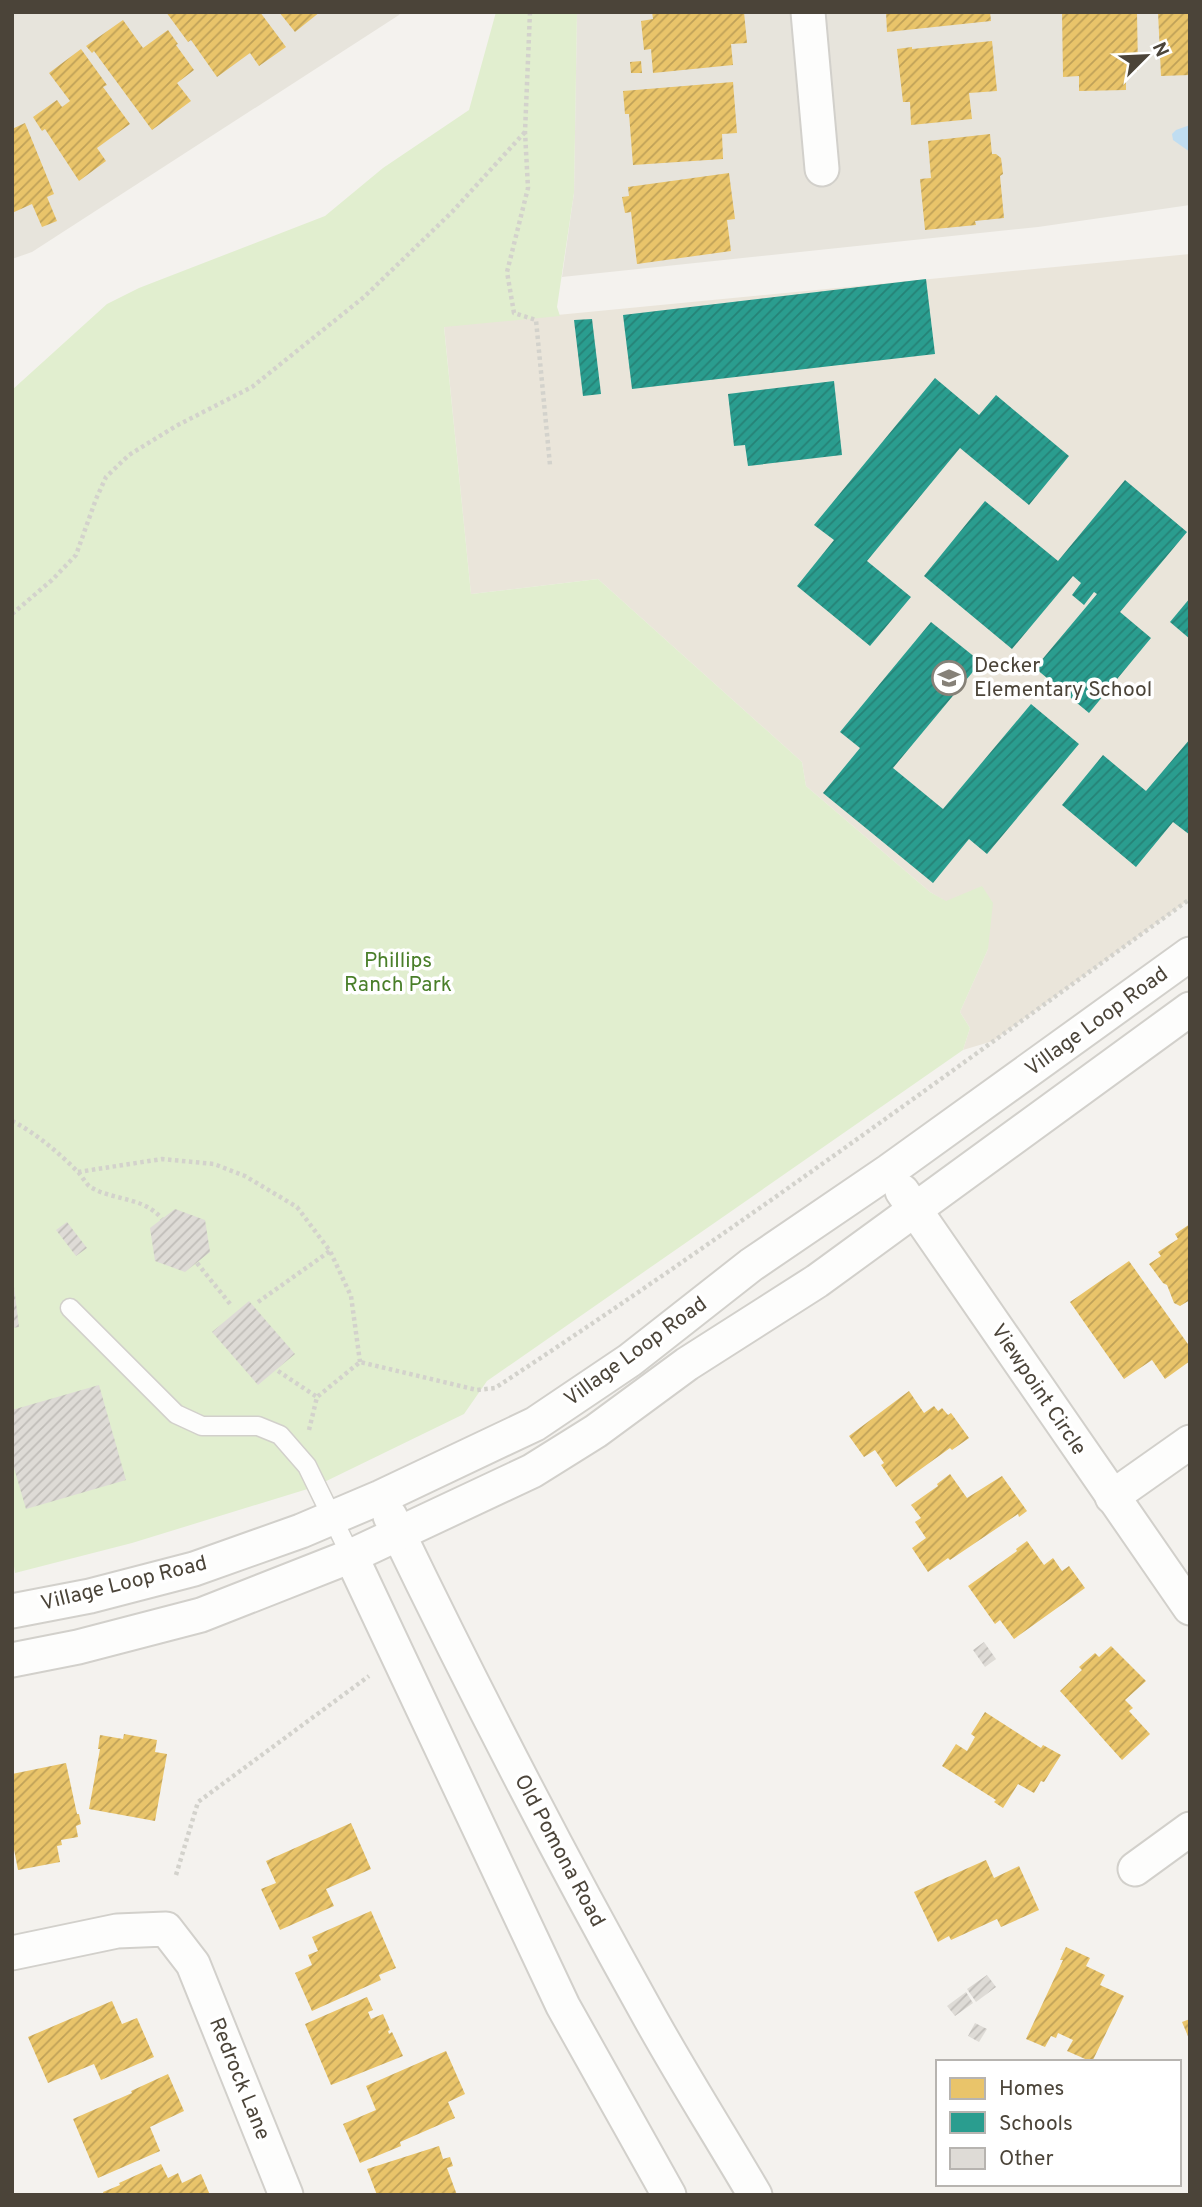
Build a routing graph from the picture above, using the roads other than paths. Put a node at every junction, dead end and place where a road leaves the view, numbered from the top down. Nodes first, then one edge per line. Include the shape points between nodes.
1 (808, 12) edge
2 (822, 169) dead end
3 (1190, 954) edge
4 (1190, 1009) edge
5 (889, 1171) junction
6 (915, 1209) junction
7 (70, 1308) dead end
8 (1190, 1442) edge
9 (381, 1497) junction
10 (1112, 1497) junction
11 (332, 1518) junction
12 (399, 1534) junction
13 (351, 1556) junction
14 (1190, 1608) edge
15 (12, 1611) edge
16 (12, 1660) edge
17 (1190, 1829) edge
18 (1135, 1869) dead end
19 (12, 1953) edge
20 (286, 2195) edge
21 (669, 2195) edge
22 (755, 2195) edge

1 - 2 street
3 - 5 street, Village Loop Road
4 - 6 street, Village Loop Road
5 - 6 street, Viewpoint Circle
5 - 9 street, Village Loop Road via 751,1265 630,1360 536,1424
6 - 10 street, Viewpoint Circle
6 - 12 street, Village Loop Road via 817,1281 532,1471
7 - 11 lane via 176,1414 202,1426 258,1426 280,1435 306,1466
8 - 10 street
9 - 11 street, Village Loop Road
9 - 12 street, Old Pomona Road
10 - 14 street, Viewpoint Circle
11 - 13 lane
11 - 15 street, Village Loop Road via 194,1569
12 - 13 street, Village Loop Road
12 - 22 street, Old Pomona Road via 552,1840 645,2010
13 - 16 street, Village Loop Road via 201,1615
13 - 21 street via 563,2006
17 - 18 street
19 - 20 street, Redrock Lane via 117,1931 166,1929 192,1964

